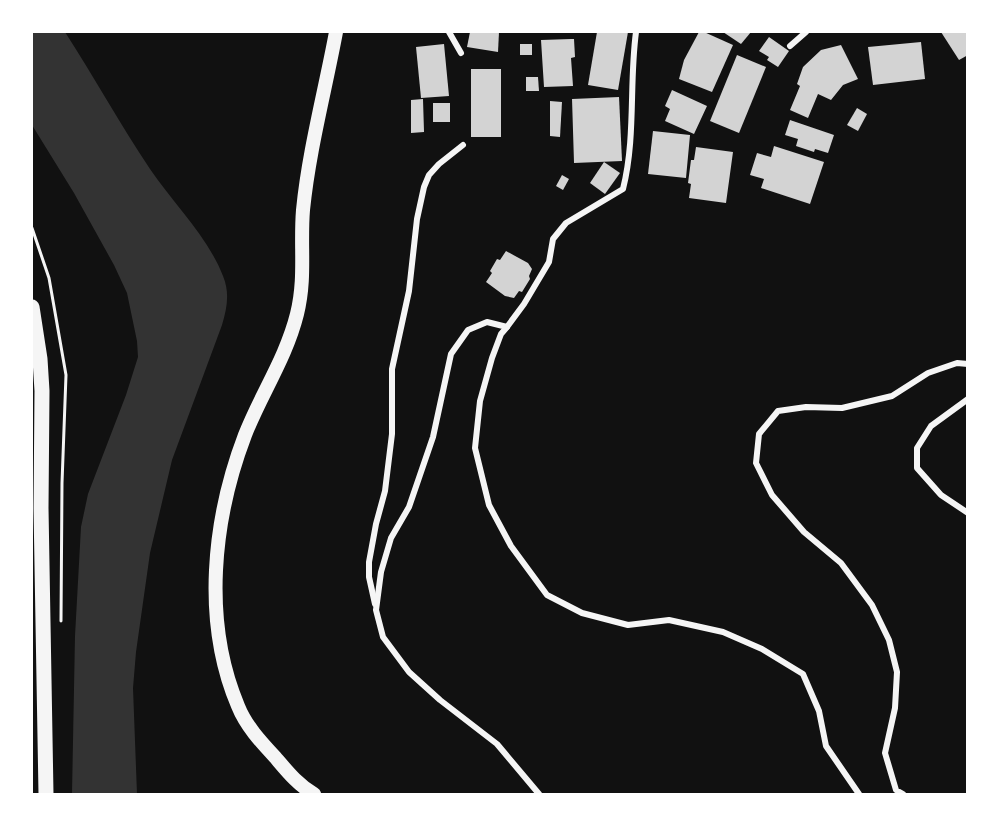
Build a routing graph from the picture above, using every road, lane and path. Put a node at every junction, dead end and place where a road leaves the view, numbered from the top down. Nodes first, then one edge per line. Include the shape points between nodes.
1 (336, 32) edge
2 (449, 32) edge
3 (636, 32) edge
4 (806, 32) edge
5 (790, 46) dead end
6 (461, 52) dead end
7 (463, 145) dead end
8 (32, 307) edge
9 (507, 327) junction
10 (968, 363) edge
11 (968, 399) edge
12 (968, 513) edge
13 (376, 610) junction
14 (46, 795) edge
15 (314, 795) edge
16 (539, 795) edge
17 (859, 795) edge
18 (903, 795) edge

1 - 15 main road via 309,161 303,212 303,280 297,316 279,368 246,434 226,493 215,578 219,633 238,707 254,735
2 - 6 street
3 - 9 street via 632,131 623,189 566,223 553,239 549,262
4 - 5 street
7 - 13 street via 429,175 417,219 409,291 392,369 392,434 385,491 369,562
8 - 14 highway via 42,392
9 - 13 street via 487,322 468,330 451,354 433,437 409,507 391,538
9 - 17 street via 501,334 483,390 475,448 489,505 511,546 541,587 548,595 582,613 628,626 669,620 723,632 762,649 803,674 819,711 826,746
10 - 18 street via 928,373 892,396 842,408 778,411 759,434 756,463 772,495 804,532 841,563 872,605 889,640 897,672 895,708 885,753 896,790
11 - 12 street via 931,426 917,448 917,468 941,495
13 - 16 street via 383,637 409,672 497,744

